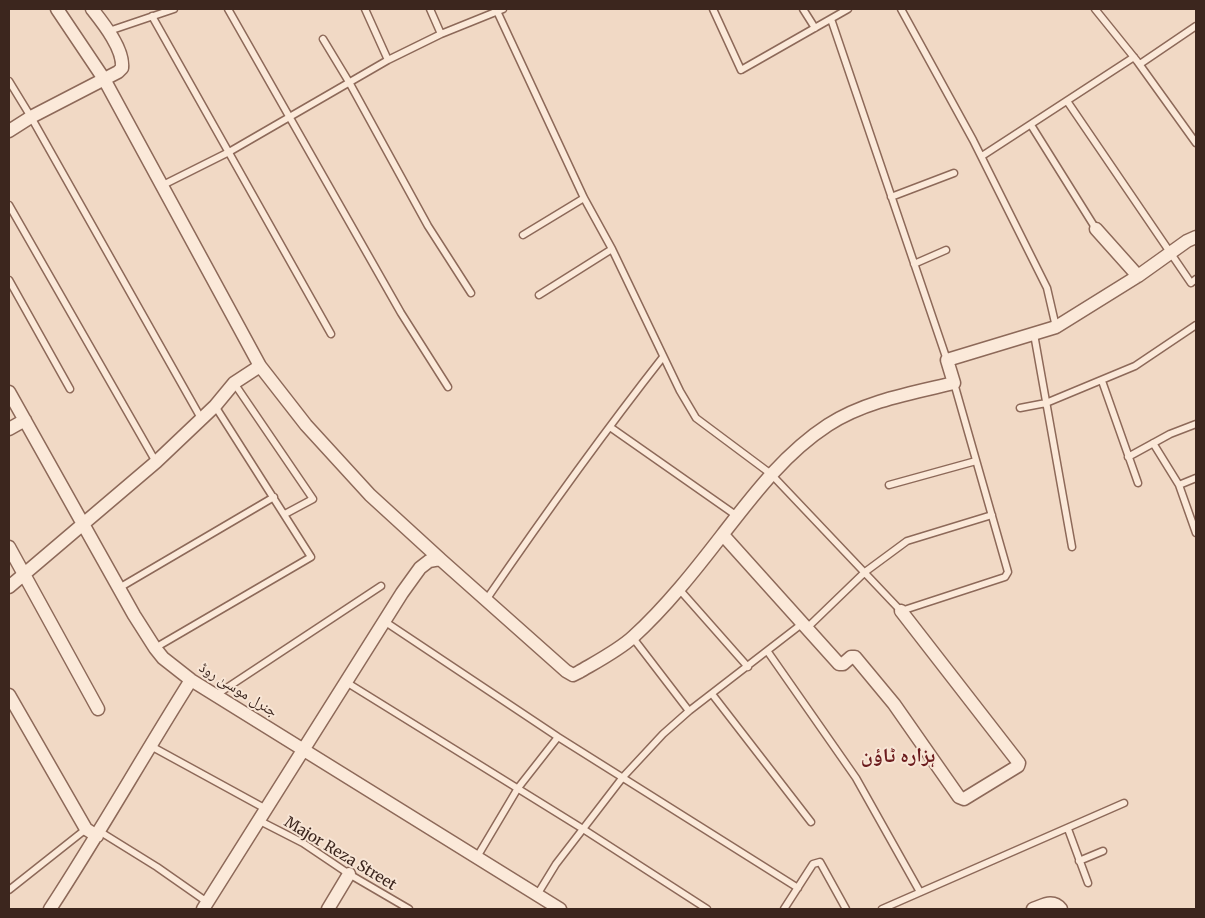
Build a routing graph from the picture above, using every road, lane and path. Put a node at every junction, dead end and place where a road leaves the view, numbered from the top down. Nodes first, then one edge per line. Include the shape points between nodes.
1 (58, 9) edge
2 (92, 9) edge
3 (174, 9) edge
4 (228, 9) edge
5 (365, 9) edge
6 (430, 9) edge
7 (713, 9) edge
8 (803, 9) edge
9 (848, 9) edge
10 (901, 9) edge
11 (1095, 9) edge
12 (499, 10) edge
13 (152, 16) junction
14 (831, 19) junction
15 (1196, 26) edge
16 (815, 28) junction
17 (109, 31) junction
18 (441, 34) junction
19 (323, 39) dead end
20 (1134, 57) junction
21 (388, 60) junction
22 (1140, 64) junction
23 (104, 79) junction
24 (9, 81) edge
25 (349, 82) junction
26 (1067, 101) junction
27 (290, 116) junction
28 (31, 117) junction
29 (1031, 125) junction
30 (9, 131) edge
31 (1196, 143) edge
32 (229, 152) junction
33 (982, 156) junction
34 (954, 173) dead end
35 (162, 186) junction
36 (891, 196) junction
37 (584, 198) junction
38 (9, 205) edge
39 (1096, 228) joint
40 (523, 235) dead end
41 (1196, 237) edge
42 (612, 249) junction
43 (946, 250) dead end
44 (1170, 253) junction
45 (914, 264) junction
46 (1138, 276) junction
47 (9, 280) edge
48 (1196, 280) edge
49 (471, 293) dead end
50 (539, 295) dead end
51 (1196, 325) edge
52 (1056, 327) junction
53 (330, 334) dead end
54 (1034, 334) junction
55 (664, 357) junction
56 (947, 360) junction
57 (260, 366) junction
58 (1102, 381) junction
59 (234, 383) junction
60 (954, 383) junction
61 (448, 387) dead end
62 (70, 389) dead end
63 (9, 392) edge
64 (1046, 403) junction
65 (215, 406) junction
66 (1020, 408) dead end
67 (25, 420) junction
68 (202, 420) junction
69 (1196, 424) edge
70 (610, 426) junction
71 (9, 429) edge
72 (1153, 443) junction
73 (1128, 457) junction
74 (976, 461) junction
75 (156, 462) junction
76 (771, 474) junction
77 (1196, 478) edge
78 (1138, 483) dead end
79 (890, 484) dead end
80 (1179, 485) junction
81 (274, 497) junction
82 (284, 514) junction
83 (737, 516) junction
84 (992, 516) junction
85 (82, 526) junction
86 (1196, 533) edge
87 (723, 535) junction
88 (9, 547) edge
89 (1072, 547) dead end
90 (440, 559) junction
91 (865, 572) junction
92 (23, 574) junction
93 (381, 586) dead end
94 (9, 587) edge
95 (119, 588) junction
96 (679, 589) junction
97 (486, 600) junction
98 (902, 611) junction
99 (384, 621) junction
100 (806, 625) junction
101 (632, 638) junction
102 (155, 648) junction
103 (768, 652) junction
104 (748, 667) junction
105 (190, 680) junction
106 (346, 682) junction
107 (712, 694) junction
108 (9, 695) edge
109 (216, 695) junction
110 (98, 709) dead end
111 (689, 711) junction
112 (558, 737) junction
113 (149, 745) junction
114 (303, 751) junction
115 (623, 777) junction
116 (518, 788) junction
117 (1124, 803) dead end
118 (266, 809) junction
119 (258, 820) junction
120 (811, 822) dead end
121 (583, 829) junction
122 (1068, 829) junction
123 (94, 832) junction
124 (1103, 851) dead end
125 (476, 858) junction
126 (1079, 861) junction
127 (349, 874) junction
128 (1088, 883) dead end
129 (798, 888) junction
130 (9, 890) edge
131 (920, 892) junction
132 (537, 895) junction
133 (205, 906) edge
134 (50, 909) edge
135 (328, 909) edge
136 (409, 909) edge
137 (560, 909) edge
138 (707, 909) edge
139 (784, 909) edge
140 (846, 909) edge
141 (882, 909) edge
142 (1033, 909) edge
143 (1061, 909) edge

1 - 23 street
2 - 17 street
3 - 13 lane
4 - 27 lane
5 - 21 lane
6 - 18 lane
7 - 16 lane via 741,70
8 - 16 lane
9 - 14 lane
10 - 33 lane
11 - 20 lane
12 - 18 lane
12 - 37 lane
13 - 17 lane
13 - 32 lane
14 - 16 lane
14 - 36 lane
15 - 22 lane
17 - 23 street via 123,62 118,72
18 - 21 lane
19 - 25 lane
20 - 22 lane
20 - 26 lane
21 - 25 lane
22 - 31 lane
23 - 28 street
23 - 35 street
24 - 28 lane
25 - 27 lane
25 - 49 lane via 428,226
26 - 29 lane
26 - 44 lane
27 - 32 lane
27 - 61 lane via 401,313
28 - 30 street
28 - 68 lane
29 - 33 lane
29 - 39 lane
32 - 35 lane
32 - 53 lane
33 - 52 lane via 1047,288
34 - 36 lane
35 - 57 street
36 - 45 lane
37 - 40 lane
37 - 42 lane
38 - 75 lane
39 - 46 street
41 - 44 street
42 - 50 lane
42 - 55 lane
43 - 45 lane
44 - 46 street
44 - 48 lane via 1191,283
45 - 56 lane
46 - 52 street
47 - 62 lane
51 - 58 lane via 1135,366
52 - 54 street
54 - 56 street
54 - 64 lane
55 - 70 lane
55 - 76 lane via 696,418
56 - 60 street
57 - 59 street
57 - 90 street via 306,425 370,495
58 - 64 lane
58 - 73 lane
59 - 65 street
59 - 82 lane via 313,499
60 - 74 lane
60 - 76 street via 898,396 829,424 796,449
63 - 67 street, جنرل موسیٰ روڈ
64 - 66 lane
64 - 89 lane
65 - 68 street
65 - 81 lane
67 - 71 street
67 - 85 street, جنرل موسیٰ روڈ
68 - 75 street
69 - 72 lane
70 - 83 lane
70 - 97 lane
72 - 73 lane
72 - 80 lane
73 - 78 lane
74 - 79 lane
74 - 84 lane
75 - 85 street
76 - 83 street
76 - 91 lane
77 - 80 lane
80 - 86 lane
81 - 82 lane
81 - 95 lane
82 - 102 lane via 311,557
83 - 87 street
84 - 91 lane via 907,541
84 - 98 lane via 1008,572 1005,577
85 - 92 street
85 - 95 street, جنرل موسیٰ روڈ
87 - 96 street
87 - 100 street
88 - 92 street
90 - 97 street
90 - 99 street via 429,561 420,568
91 - 98 lane
91 - 100 lane
92 - 94 street
92 - 110 street
93 - 109 lane
95 - 102 street, جنرل موسیٰ روڈ
96 - 101 street
96 - 104 lane
97 - 101 street via 573,675
98 - 100 street via 1019,763 964,799 959,797 894,704 855,657 839,664
99 - 106 street
99 - 112 lane
100 - 103 lane
101 - 111 lane
102 - 105 street, جنرل موسیٰ روڈ
103 - 104 lane
103 - 131 lane via 856,778
104 - 107 lane
105 - 109 street, جنرل موسیٰ روڈ
105 - 113 street
106 - 114 street
106 - 116 lane
107 - 111 lane
107 - 120 lane
108 - 123 street
109 - 114 street, جنرل موسیٰ روڈ
111 - 115 lane
112 - 115 lane
112 - 116 lane
113 - 118 lane
113 - 123 street
114 - 118 street
114 - 125 street, جنرل موسیٰ روڈ
115 - 121 lane
115 - 129 lane
116 - 121 lane
116 - 125 lane
117 - 122 lane
118 - 119 street
119 - 127 lane, Major Reza Street via 303,843
119 - 133 street
121 - 132 lane
121 - 138 lane
122 - 126 lane
122 - 131 lane
123 - 130 lane
123 - 133 lane via 157,867
123 - 134 street
124 - 126 lane
125 - 132 street, جنرل موسیٰ روڈ
126 - 128 lane
127 - 135 street
127 - 136 lane, Major Reza Street
129 - 139 lane
129 - 140 lane via 813,864 820,862
131 - 141 lane
132 - 137 street, جنرل موسیٰ روڈ
142 - 143 street via 1050,903

